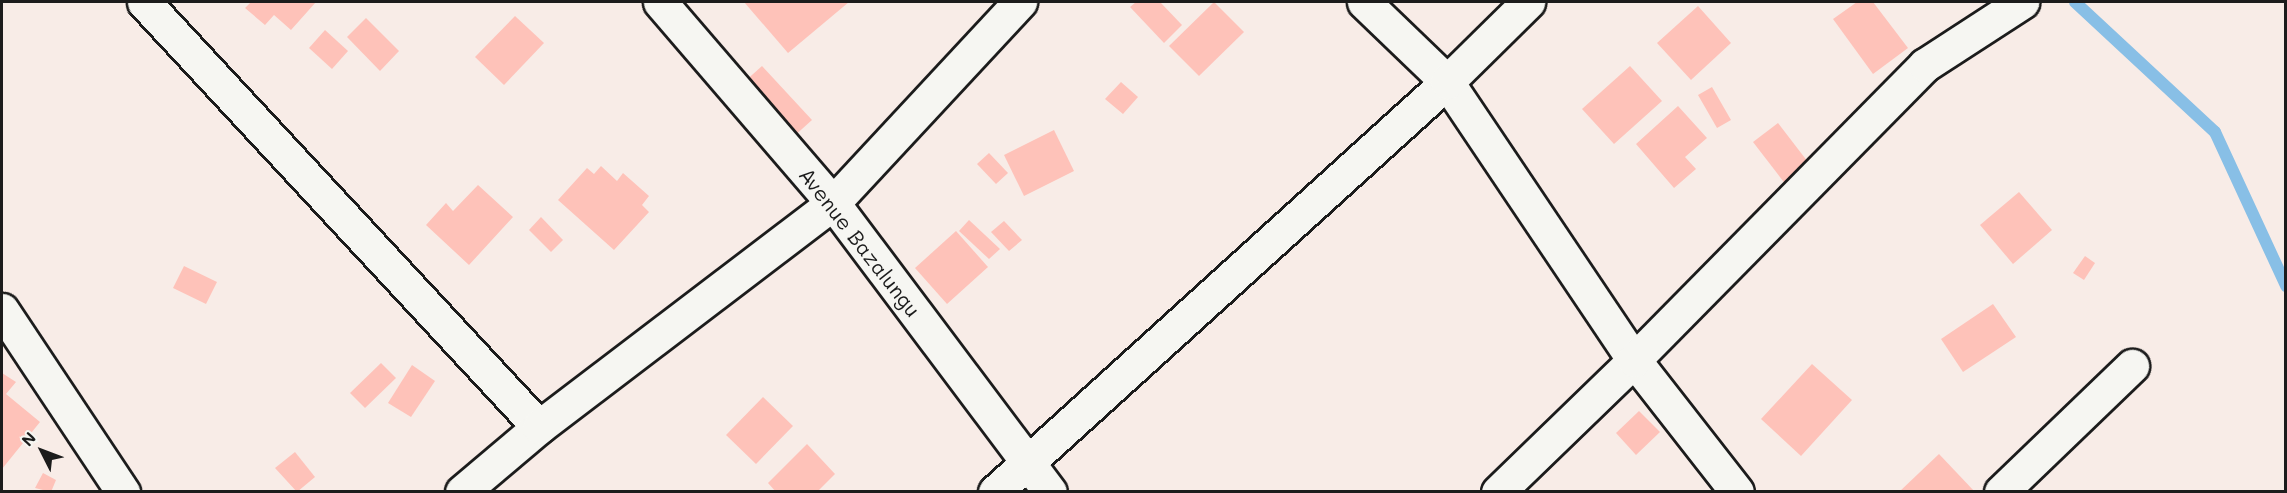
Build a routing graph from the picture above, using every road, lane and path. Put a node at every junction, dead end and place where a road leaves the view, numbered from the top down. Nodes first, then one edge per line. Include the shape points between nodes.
1 (144, 2) edge
2 (660, 2) edge
3 (1020, 2) edge
4 (1364, 2) edge
5 (1528, 2) edge
6 (2022, 2) edge
7 (1447, 82) junction
8 (833, 203) junction
9 (2, 310) edge
10 (1634, 360) junction
11 (2132, 366) dead end
12 (539, 427) junction
13 (1026, 463) junction
14 (123, 492) edge
15 (462, 492) edge
16 (994, 492) edge
17 (1050, 492) edge
18 (1498, 492) edge
19 (1737, 492) edge
20 (2001, 492) edge

1 - 12 street
2 - 8 street, Avenue Bazalungu
3 - 8 street
4 - 7 street
5 - 7 street
6 - 10 street via 1925,65
7 - 10 street
7 - 13 street
8 - 12 street
8 - 13 street, Avenue Bazalungu
9 - 14 street
10 - 18 street
10 - 19 street
11 - 20 street
12 - 15 street
13 - 16 street
13 - 17 street, Avenue Bazalungu

